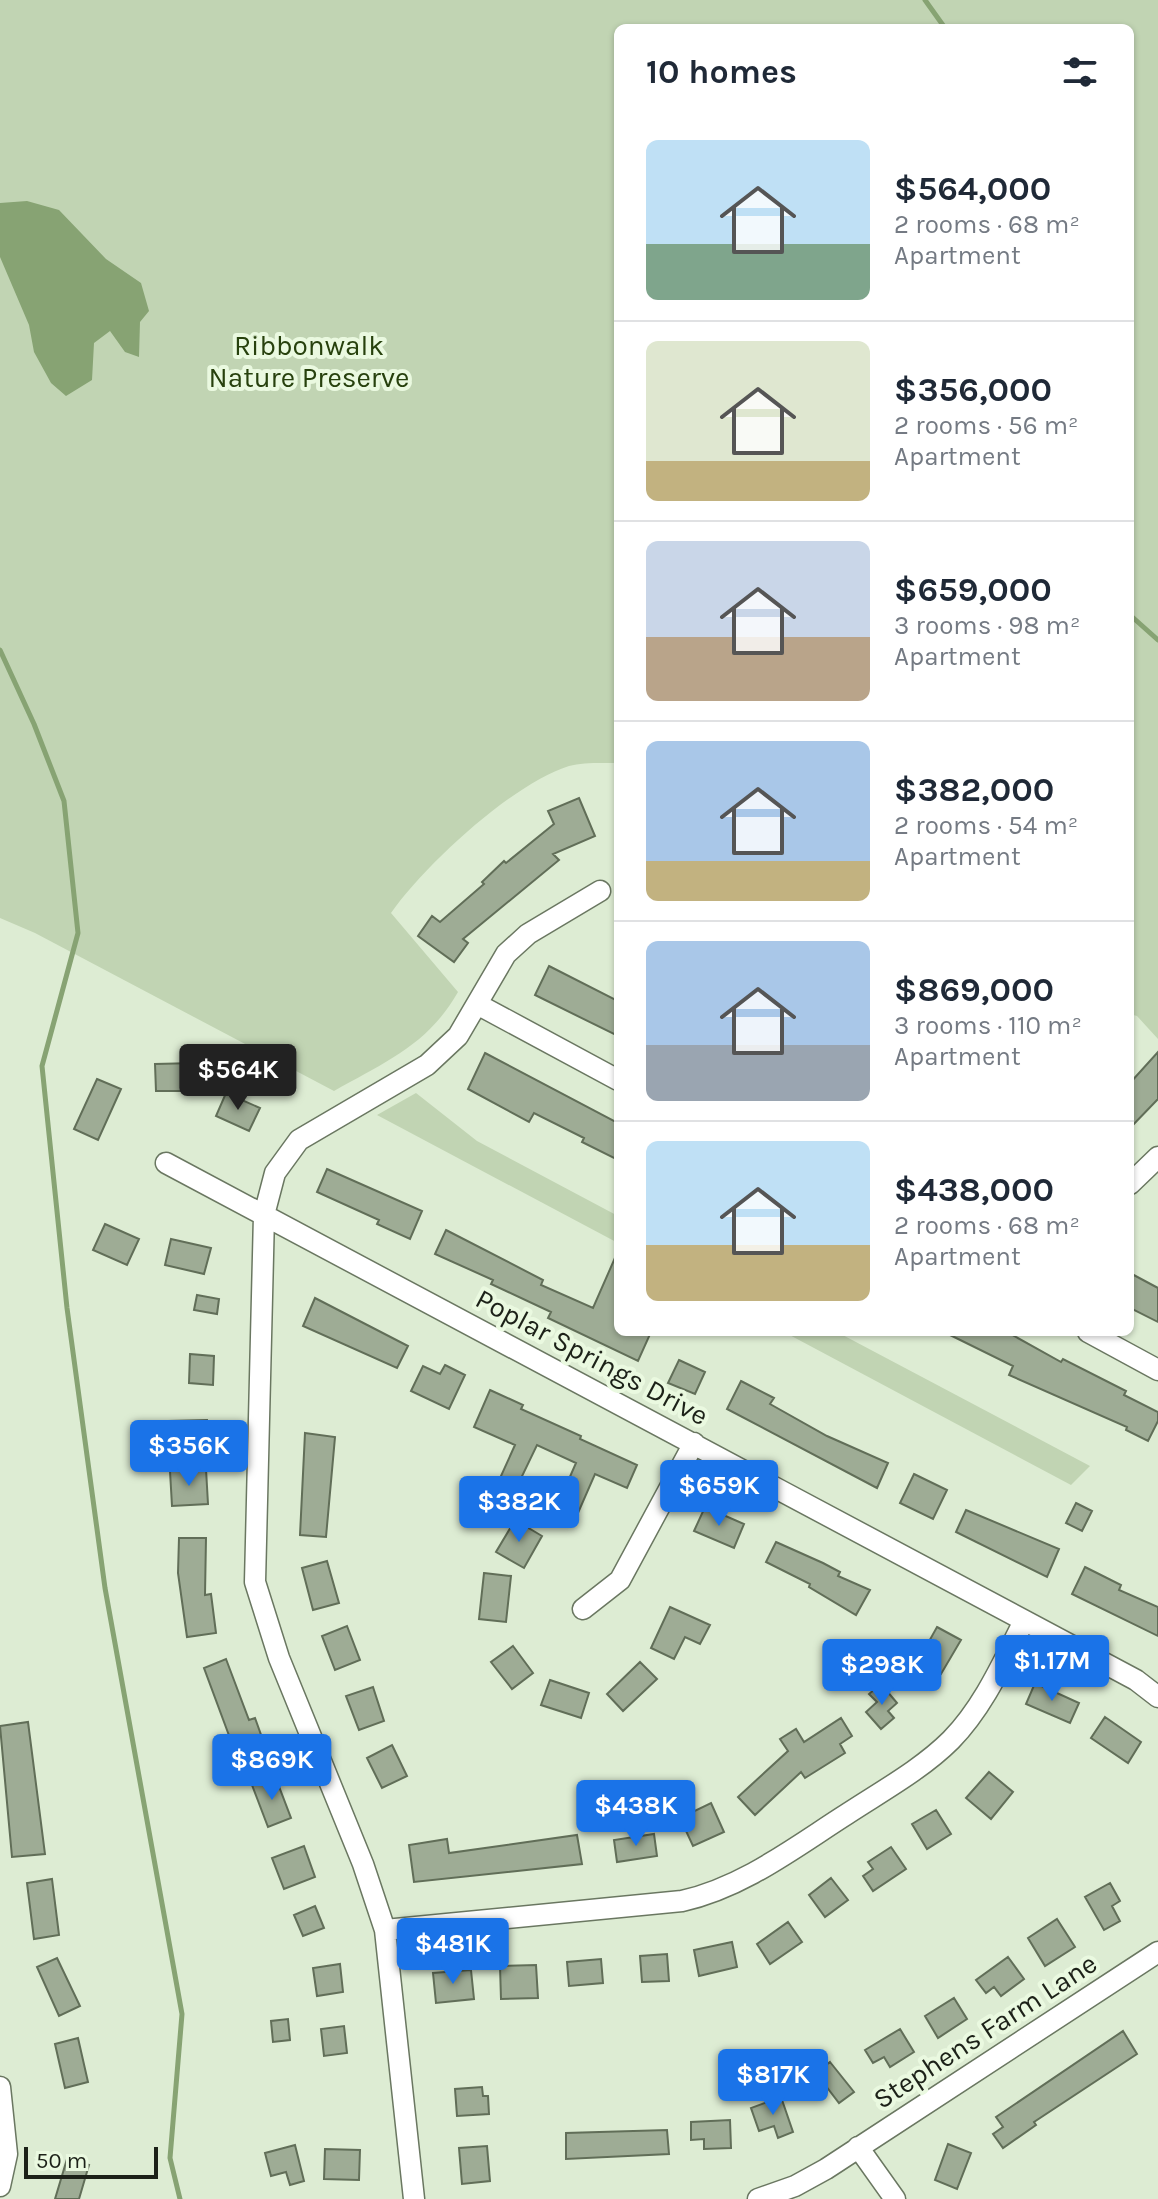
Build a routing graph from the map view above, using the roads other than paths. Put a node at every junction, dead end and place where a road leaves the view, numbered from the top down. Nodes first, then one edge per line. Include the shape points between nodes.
1 (600, 891) dead end
2 (477, 1004) junction
3 (614, 1078) edge
4 (1158, 1157) edge
5 (166, 1163) dead end
6 (1134, 1180) edge
7 (264, 1215) junction
8 (1095, 1336) edge
9 (1158, 1370) edge
10 (694, 1443) junction
11 (583, 1609) dead end
12 (1024, 1621) junction
13 (1158, 1697) edge
14 (385, 1930) junction
15 (1158, 1952) edge
16 (0, 2087) edge
17 (858, 2147) junction
18 (0, 2186) edge
19 (414, 2199) edge
20 (758, 2199) edge
21 (895, 2199) edge

1 - 2 street via 528,934 506,954
2 - 3 street
2 - 7 street via 458,1036 427,1065 299,1140 275,1173
4 - 6 street
5 - 7 street, Poplar Springs Drive
7 - 10 street, Poplar Springs Drive
7 - 14 street via 255,1582 279,1658
8 - 9 street
10 - 11 street via 620,1580
10 - 12 street, Poplar Springs Drive
12 - 13 street, Poplar Springs Drive
12 - 14 street via 982,1699 951,1740 748,1877 682,1901
14 - 19 street
15 - 17 street, Stephens Farm Lane
16 - 18 street via 7,2154
17 - 20 street, Stephens Farm Lane via 795,2186
17 - 21 street

